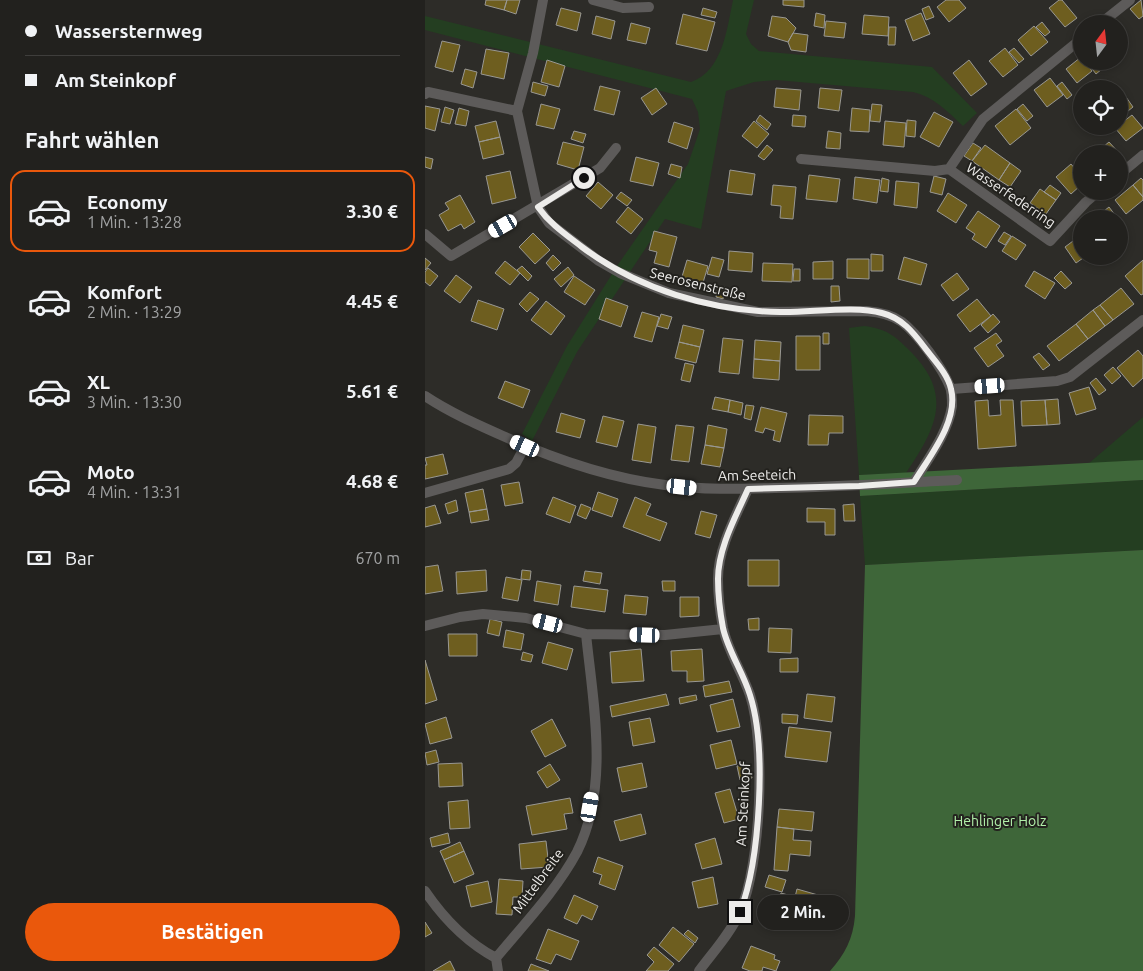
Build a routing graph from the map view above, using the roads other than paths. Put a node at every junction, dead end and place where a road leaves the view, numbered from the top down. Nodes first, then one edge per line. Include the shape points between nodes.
1 (543, 0) edge
2 (593, 0) edge
3 (1130, 0) edge
4 (649, 7) dead end
5 (1111, 15) edge
6 (1073, 46) edge
7 (426, 92) edge
8 (517, 111) junction
9 (616, 148) dead end
10 (1143, 155) edge
11 (801, 159) dead end
12 (1128, 168) edge
13 (949, 170) junction
14 (1088, 200) edge
15 (538, 207) junction
16 (425, 234) edge
17 (1143, 320) edge
18 (951, 389) junction
19 (425, 396) edge
20 (525, 446) junction
21 (957, 480) dead end
22 (914, 482) junction
23 (748, 489) junction
24 (425, 493) edge
25 (425, 626) edge
26 (723, 629) junction
27 (586, 634) junction
28 (425, 891) edge
29 (496, 958) junction
30 (498, 971) edge
31 (699, 971) edge

1 - 8 street, Seerosenstraße
2 - 4 street via 623,8
3 - 5 street
6 - 13 street, Wasserfederring via 983,119
7 - 8 street
8 - 15 street, Seerosenstraße
9 - 15 street via 600,168
10 - 12 street
11 - 13 street, Wasserfederring
13 - 14 street, Wasserfederring via 1050,241
15 - 16 street via 451,256
15 - 18 street, Seerosenstraße via 549,223 599,261 641,283 669,293 758,312 866,311 893,316 913,332 945,375
17 - 18 street via 1070,377 1057,381
18 - 22 street via 952,406 947,423
19 - 20 street, Am Seeteich via 439,406
20 - 23 street, Am Seeteich via 561,460 634,480 699,489
20 - 24 street via 516,463 509,468
21 - 22 street, Am Seeteich
22 - 23 street, Am Seeteich
23 - 26 street, Am Steinkopf via 718,577
25 - 27 street via 460,617 490,615 526,618
26 - 27 street via 665,636
26 - 31 street, Am Steinkopf via 750,696 757,729 758,816 747,895 732,928
27 - 29 street, Mittelbreite via 597,729 589,817 577,851 563,874
28 - 29 street via 455,928 477,948
29 - 30 street

